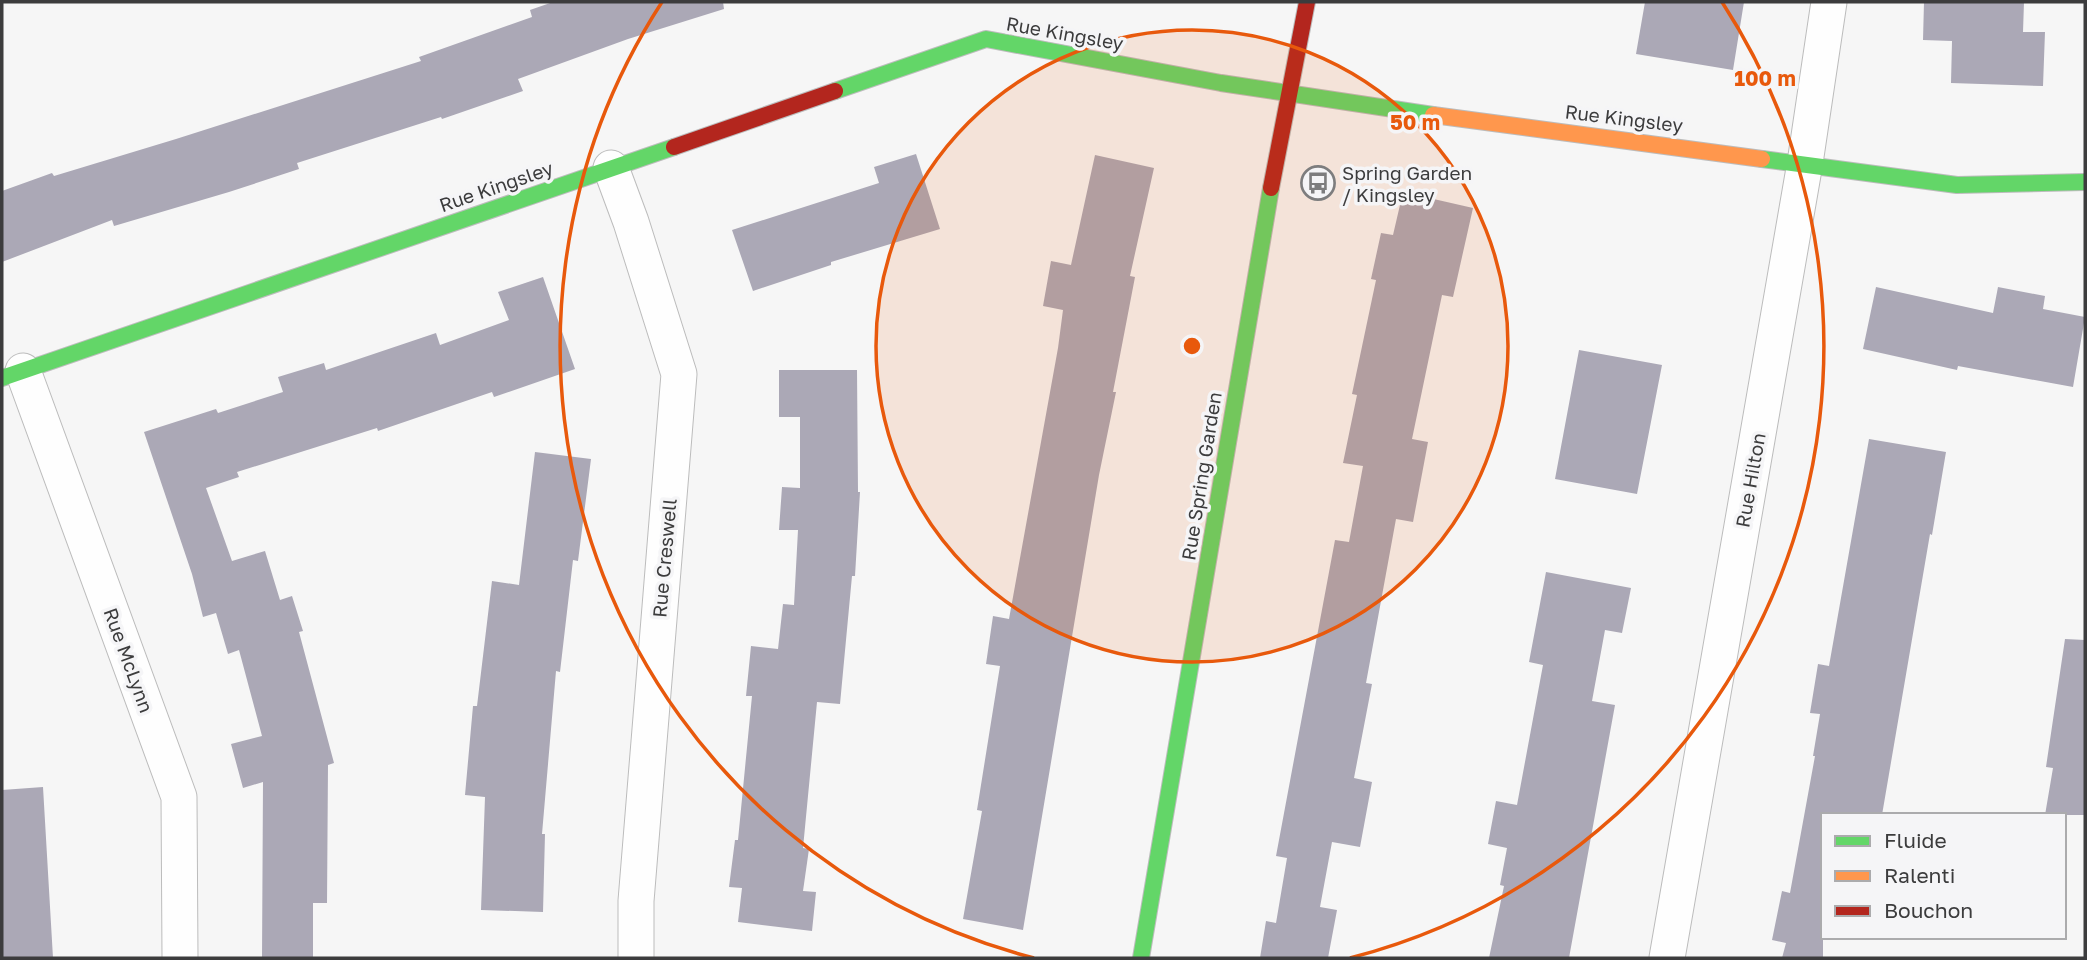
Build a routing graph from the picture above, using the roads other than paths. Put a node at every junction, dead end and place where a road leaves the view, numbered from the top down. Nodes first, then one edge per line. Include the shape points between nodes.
1 (1307, 2) edge
2 (1829, 2) edge
3 (1289, 93) junction
4 (1805, 163) junction
5 (611, 168) junction
6 (2085, 182) edge
7 (13, 375) edge
8 (180, 958) edge
9 (636, 958) edge
10 (1141, 958) edge
11 (1667, 958) edge

1 - 3 street, Rue Spring Garden
2 - 4 street, Rue Hilton
3 - 4 street, Rue Kingsley
3 - 5 street, Rue Kingsley via 986,39
3 - 10 street, Rue Spring Garden
4 - 6 street, Rue Kingsley via 1957,185
4 - 11 street, Rue Hilton
5 - 7 street, Rue Kingsley
5 - 9 street, Rue Creswell via 679,374 636,901
7 - 8 street, Rue McLynn via 179,797

